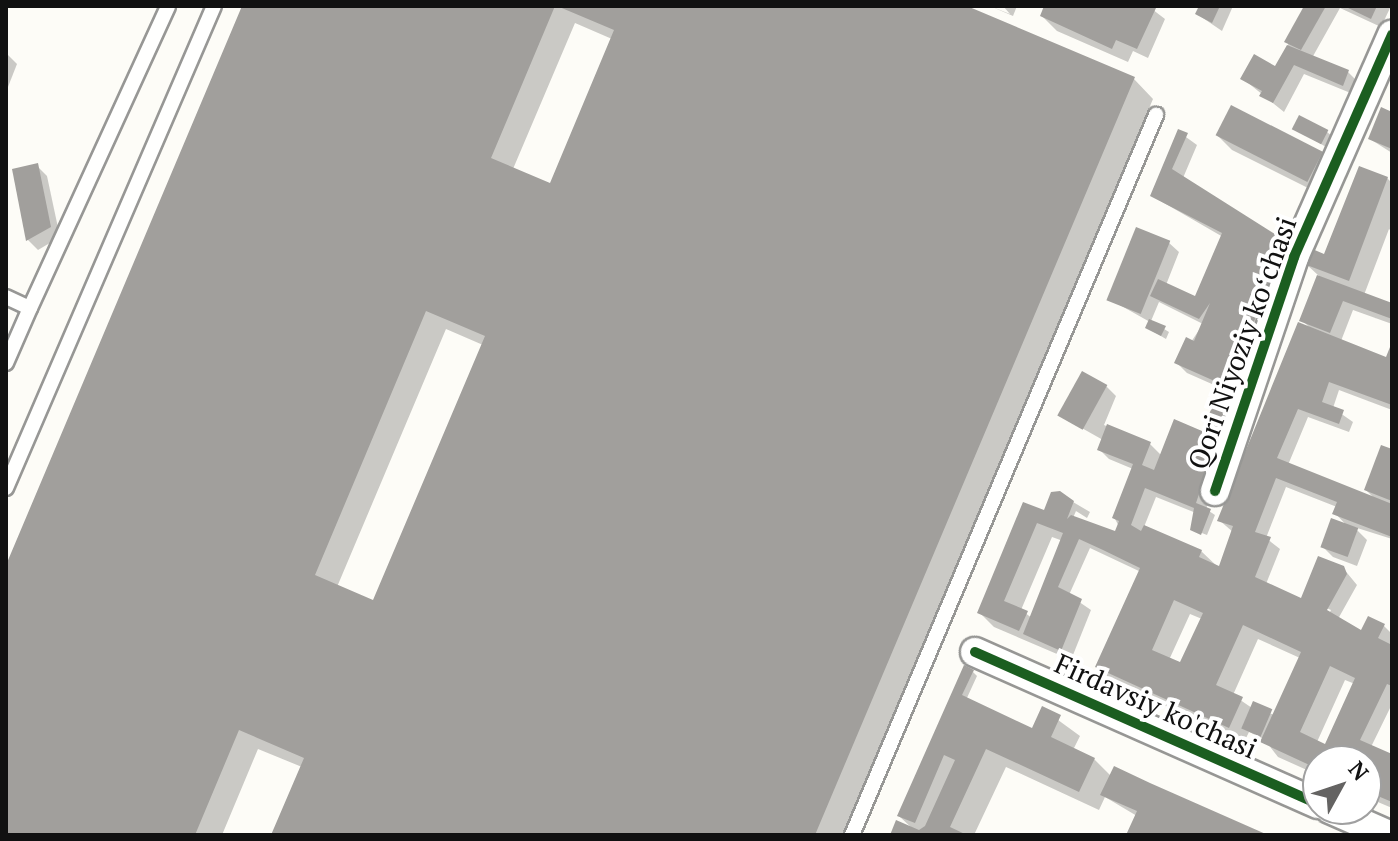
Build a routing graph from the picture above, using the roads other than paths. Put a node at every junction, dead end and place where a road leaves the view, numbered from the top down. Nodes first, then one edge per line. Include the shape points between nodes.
1 (168, 6) edge
2 (214, 6) edge
3 (1392, 35) edge
4 (1156, 115) dead end
5 (6, 297) edge
6 (30, 308) junction
7 (6, 363) edge
8 (6, 488) edge
9 (1215, 491) dead end
10 (975, 652) dead end
11 (1302, 797) edge
12 (1366, 825) edge
13 (852, 835) edge
14 (1389, 835) edge

1 - 6 lane
2 - 8 lane
3 - 9 street, Qori Niyoziy koʻchasi via 1294,257
4 - 13 lane
5 - 6 lane
6 - 7 lane
10 - 11 street, Firdavsiy ko'chasi
12 - 14 street

